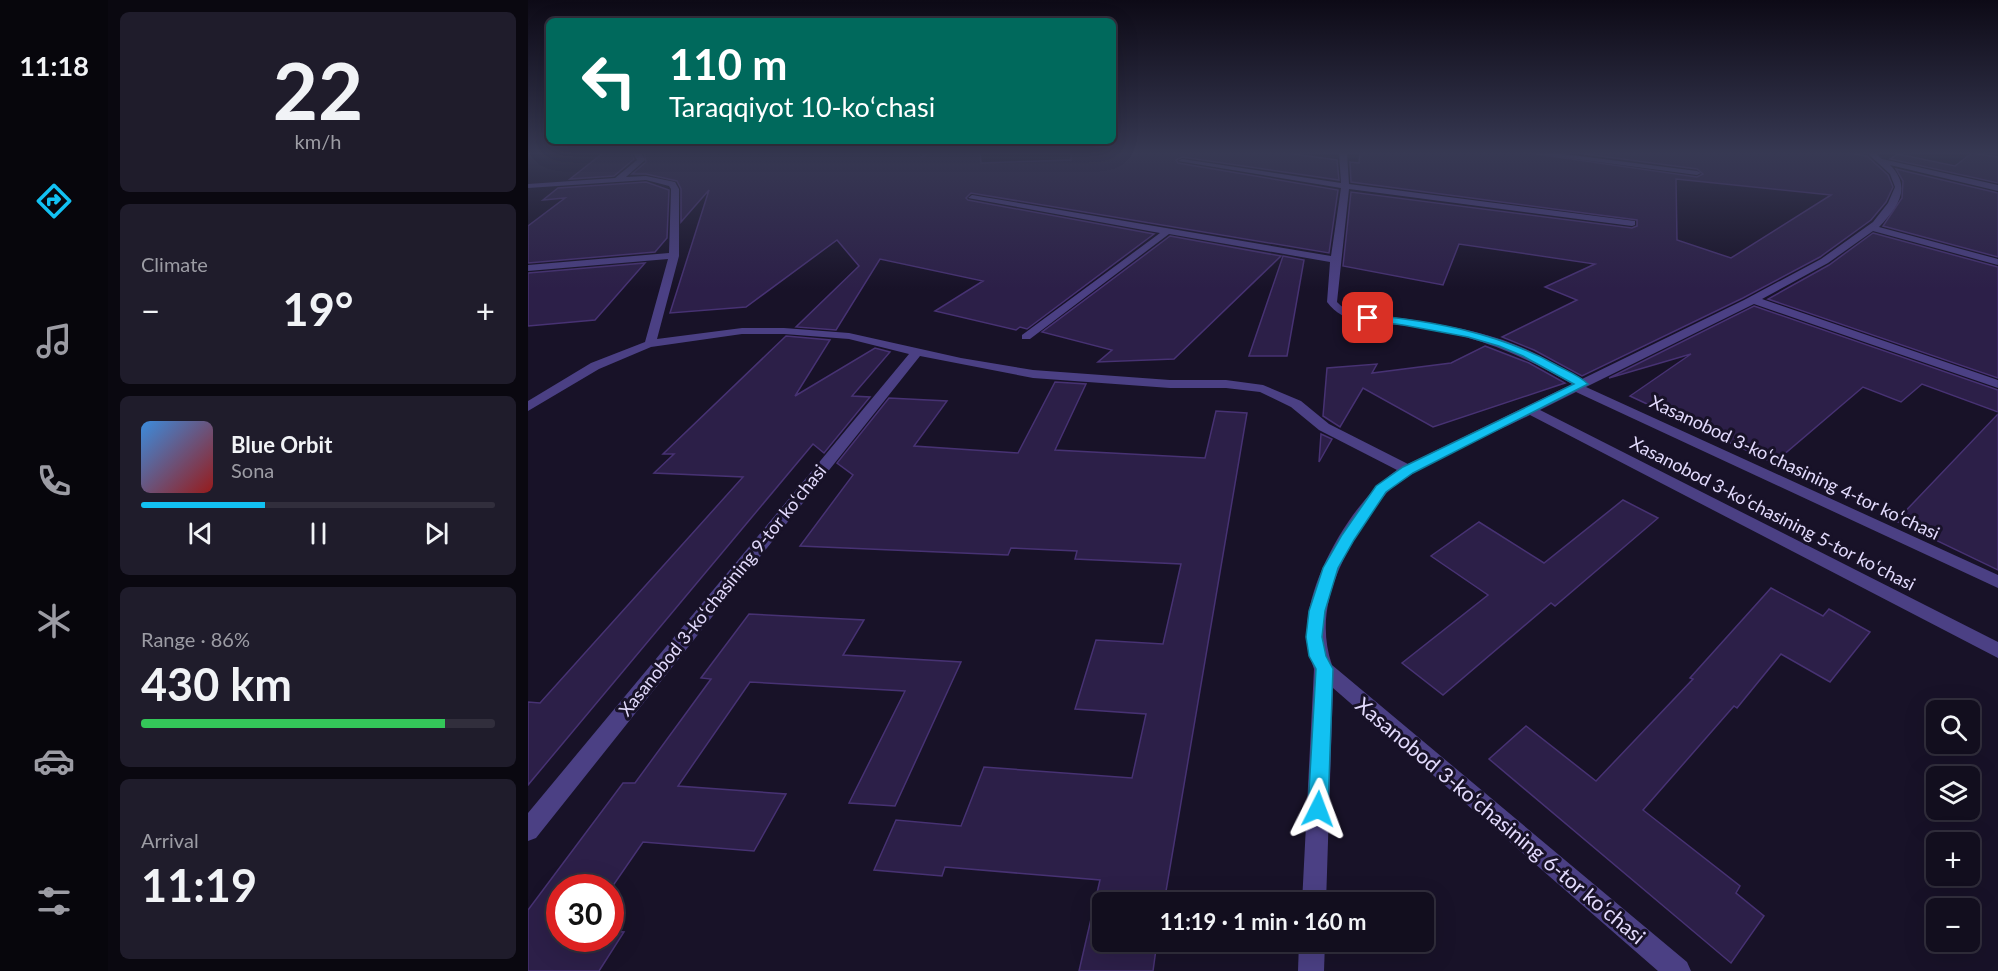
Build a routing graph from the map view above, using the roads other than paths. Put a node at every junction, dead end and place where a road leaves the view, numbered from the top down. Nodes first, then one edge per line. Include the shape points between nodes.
1 (675, 198) edge
2 (974, 198) edge
3 (1343, 198) edge
4 (1441, 198) edge
5 (1894, 198) edge
6 (1632, 223) dead end
7 (1872, 228) junction
8 (1168, 231) junction
9 (674, 256) junction
10 (1335, 260) junction
11 (1998, 262) edge
12 (528, 268) edge
13 (1754, 300) junction
14 (1026, 337) dead end
15 (650, 344) junction
16 (917, 352) junction
17 (1998, 384) edge
18 (1579, 386) junction
19 (549, 393) junction
20 (528, 395) edge
21 (528, 407) edge
22 (1530, 410) junction
23 (1408, 470) junction
24 (1998, 582) edge
25 (1998, 651) edge
26 (1324, 669) junction
27 (528, 830) edge
28 (1314, 892) edge
29 (1312, 952) edge
30 (1311, 971) edge
31 (1678, 971) edge

1 - 9 street
2 - 8 street
3 - 10 street, Xasanobod 3-koʻchasining 4-tor koʻchasi
4 - 6 street
5 - 7 street via 1884,217
7 - 11 street
7 - 13 street
8 - 10 street
8 - 14 street
9 - 12 street
9 - 15 street
10 - 18 street, Xasanobod 3-koʻchasining 4-tor koʻchasi via 1332,302 1342,313 1448,330 1503,344
13 - 17 street
13 - 18 street
15 - 16 street via 742,331 784,331 849,336
15 - 19 street via 595,366
16 - 23 street via 1033,374 1263,389 1296,404 1324,427
16 - 27 street, Xasanobod 3-koʻchasining 9-tor koʻchasi
18 - 22 street
18 - 24 street, Xasanobod 3-koʻchasining 4-tor koʻchasi
19 - 20 street
19 - 21 street
22 - 23 street
22 - 25 street, Xasanobod 3-koʻchasining 5-tor koʻchasi
23 - 26 street via 1381,489 1330,568 1314,637
26 - 28 street
26 - 31 street, Xasanobod 3-koʻchasining 6-tor koʻchasi
29 - 30 street

